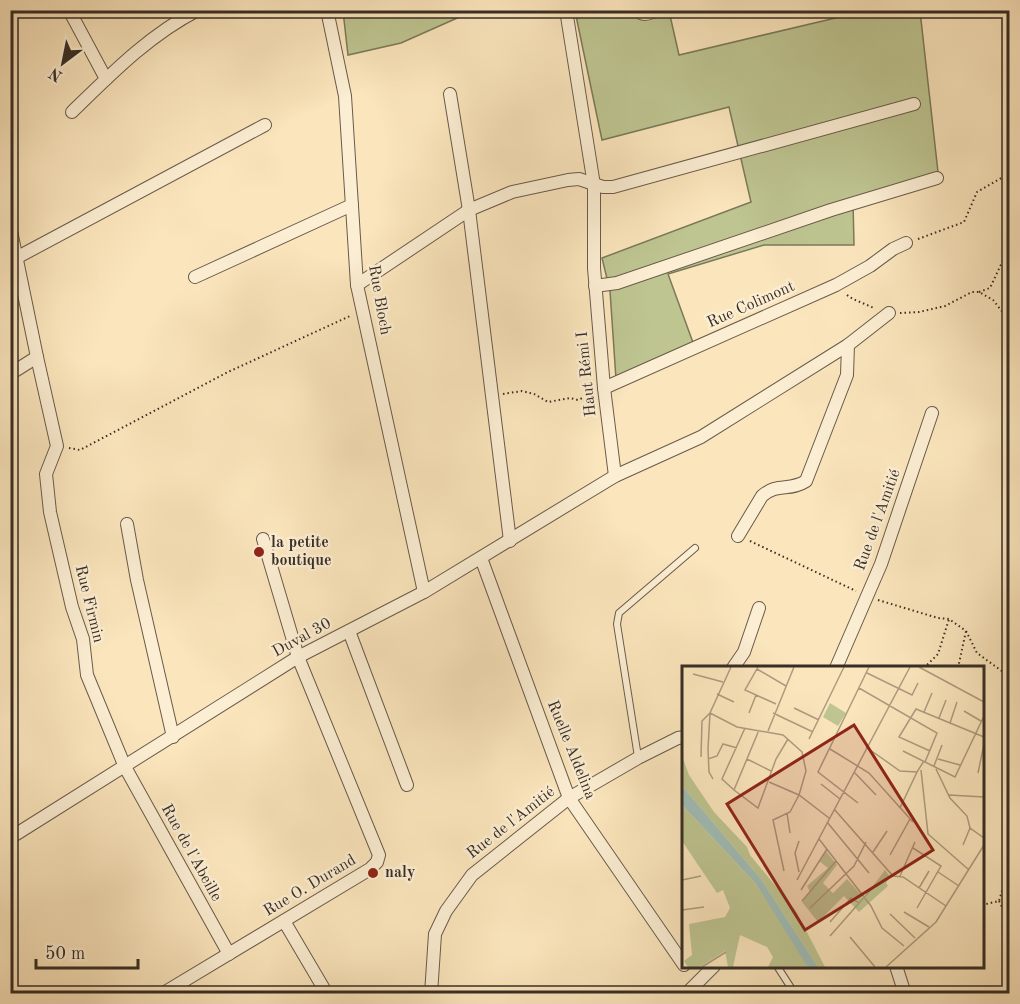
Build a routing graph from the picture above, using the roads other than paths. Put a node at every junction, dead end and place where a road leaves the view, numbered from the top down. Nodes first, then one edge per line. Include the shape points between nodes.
1 (69, 10) edge
2 (198, 10) edge
3 (327, 10) edge
4 (566, 10) edge
5 (637, 10) edge
6 (658, 10) edge
7 (106, 79) junction
8 (450, 94) dead end
9 (914, 104) dead end
10 (72, 111) dead end
11 (265, 125) dead end
12 (937, 178) dead end
13 (594, 185) junction
14 (351, 205) junction
15 (469, 210) junction
16 (12, 231) edge
17 (906, 243) road end
18 (16, 258) junction
19 (195, 277) dead end
20 (357, 285) junction
21 (595, 286) junction
22 (889, 313) road end
23 (848, 345) junction
24 (37, 357) junction
25 (10, 374) edge
26 (604, 388) junction
27 (932, 413) dead end
28 (615, 476) junction
29 (127, 524) dead end
30 (738, 536) dead end
31 (263, 539) dead end
32 (510, 541) junction
33 (695, 548) dead end
34 (481, 558) junction
35 (424, 591) junction
36 (759, 608) dead end
37 (349, 631) junction
38 (298, 657) junction
39 (734, 666) edge
40 (837, 666) edge
41 (173, 737) junction
42 (682, 737) edge
43 (638, 758) junction
44 (125, 767) junction
45 (407, 785) dead end
46 (569, 798) junction
47 (12, 835) edge
48 (284, 921) junction
49 (229, 954) junction
50 (682, 963) edge
51 (685, 968) edge
52 (712, 968) edge
53 (778, 968) edge
54 (897, 968) edge
55 (696, 983) junction
56 (162, 993) edge
57 (327, 993) edge
58 (432, 993) edge
59 (686, 993) edge
60 (795, 993) edge
61 (905, 993) edge

1 - 7 street
2 - 7 street via 135,52
3 - 14 street, Rue Bloch via 345,96
4 - 13 street, Haut Rémi I
5 - 6 street via 640,14
7 - 10 street
8 - 15 street
9 - 13 street via 613,187
11 - 18 street
12 - 21 street via 617,283
13 - 15 street via 579,179 568,180 512,192
13 - 21 street, Haut Rémi I
14 - 19 street
14 - 20 street, Rue Bloch
15 - 20 street
15 - 32 street
16 - 18 street
17 - 26 street, Rue Colimont via 836,285
18 - 24 street
20 - 35 street, Rue Bloch
21 - 26 street, Haut Rémi I
22 - 23 street, Duval 30
23 - 28 street, Duval 30 via 701,437
23 - 30 street via 847,375 806,480 762,495
24 - 25 street
24 - 44 street, Rue Firmin via 57,446 46,474 50,512 82,639 87,675
26 - 28 street, Haut Rémi I
27 - 40 street, Rue de l'Amitié via 881,564
28 - 32 street, Duval 30
29 - 41 street
31 - 38 street
32 - 34 street, Duval 30
33 - 43 lane via 619,614 617,624
34 - 35 street, Duval 30
34 - 46 street, Ruelle Aldelina
35 - 37 street, Duval 30
36 - 39 street via 744,652
37 - 38 street, Duval 30
37 - 45 street
38 - 41 street, Duval 30
38 - 48 street, Rue O. Durand via 379,855 370,869
41 - 44 street, Duval 30
42 - 43 street, Rue de l'Amitié
43 - 46 street, Rue de l'Amitié
44 - 47 street, Duval 30
44 - 49 street, Rue de l'Abeille
46 - 50 street, Ruelle Aldelina
46 - 58 street, Rue de l'Amitié via 472,875 446,911 435,934
48 - 49 street, Rue O. Durand
48 - 57 street
49 - 56 street, Rue O. Durand
51 - 55 street, Ruelle Aldelina
52 - 55 street
53 - 60 lane
54 - 61 street
55 - 59 street

